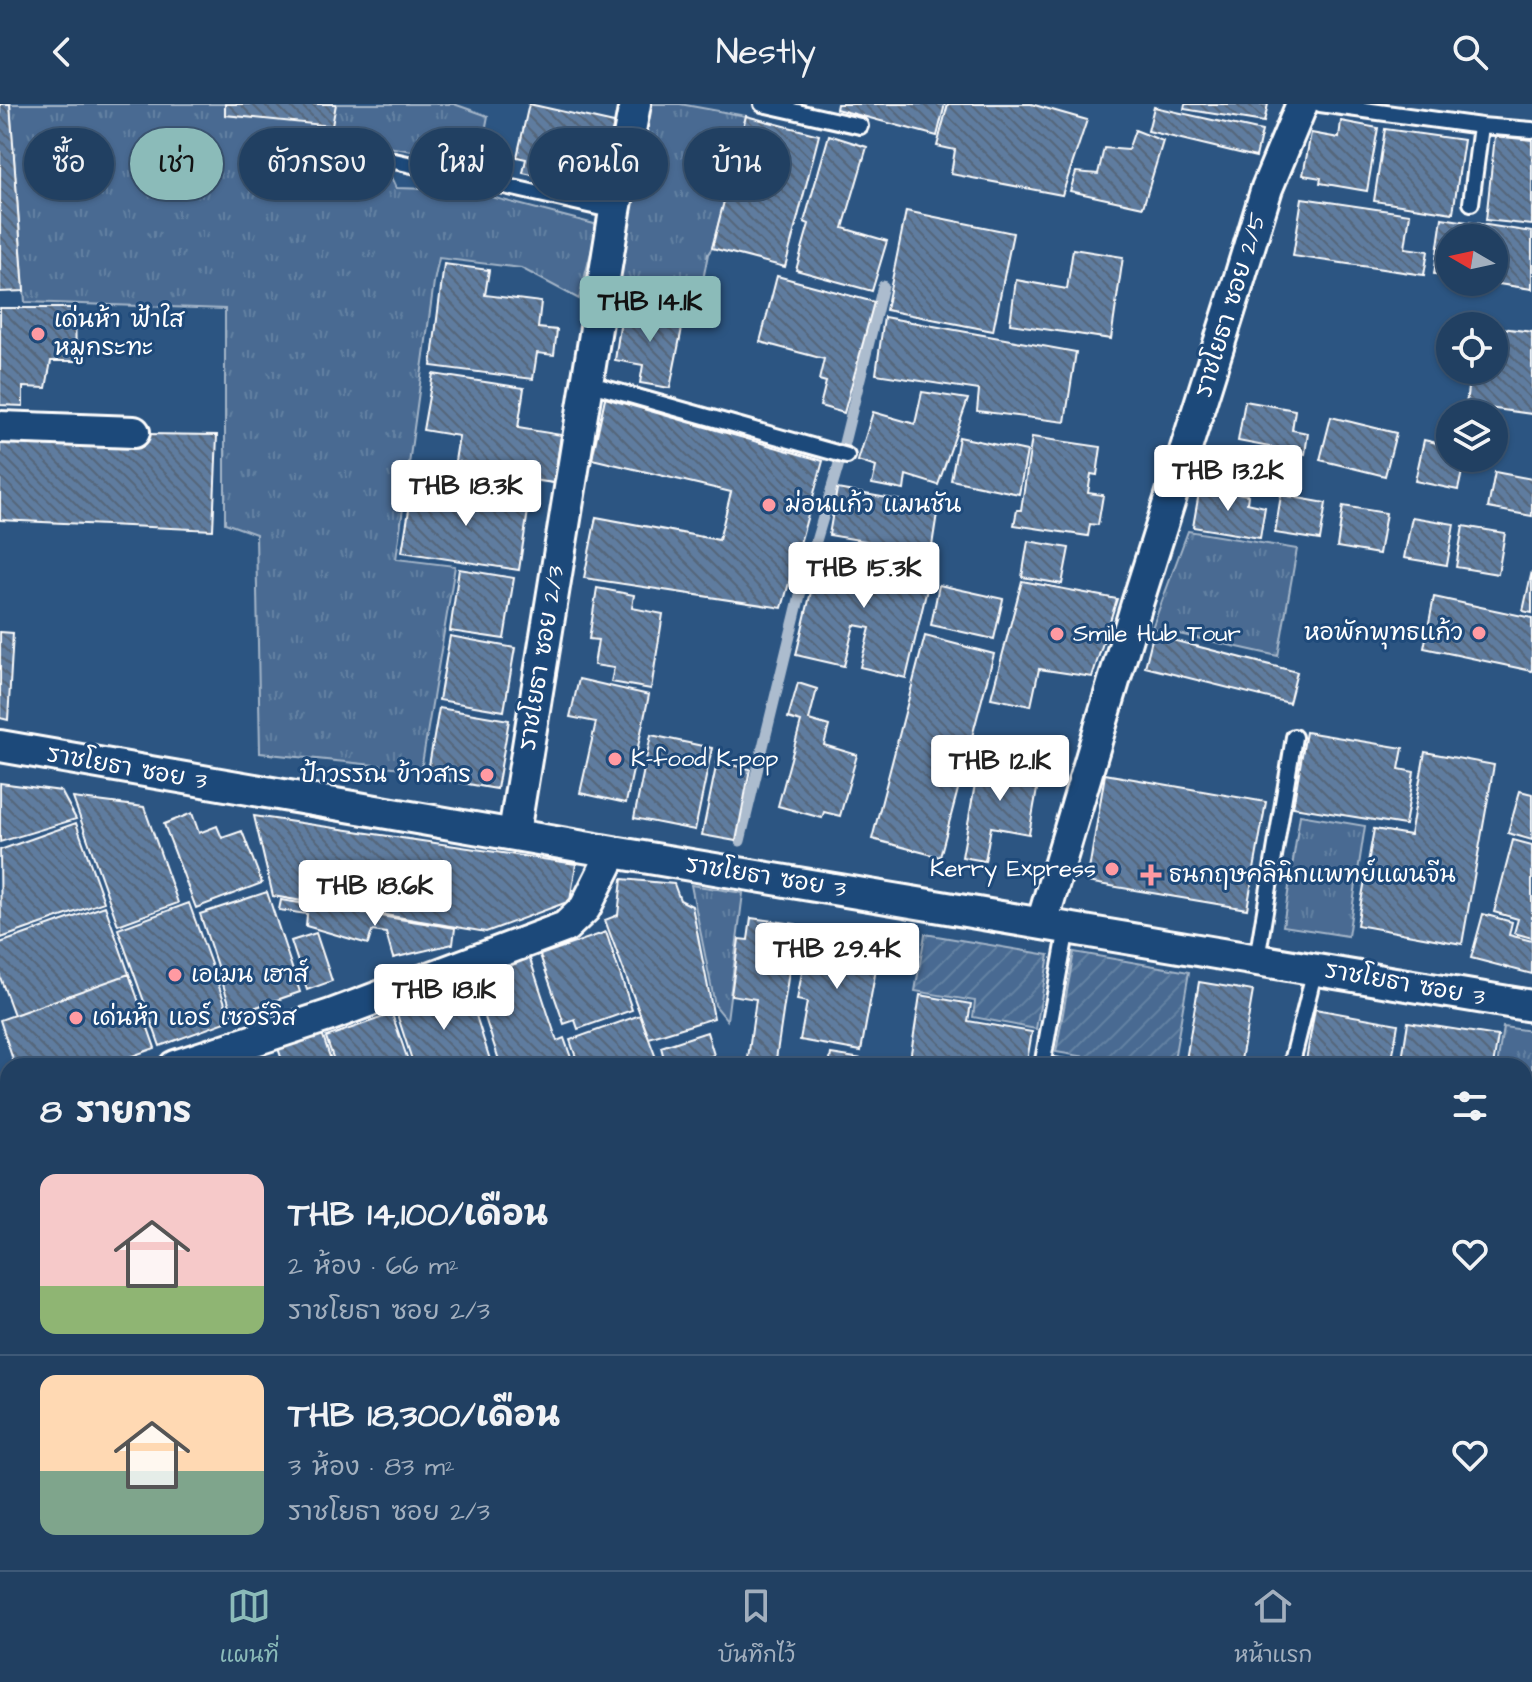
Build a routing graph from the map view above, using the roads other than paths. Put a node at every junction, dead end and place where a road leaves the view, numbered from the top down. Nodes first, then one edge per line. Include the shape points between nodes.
1 (635, 104) edge
2 (762, 104) edge
3 (1302, 104) edge
4 (1320, 104) edge
5 (860, 126) dead end
6 (1481, 126) junction
7 (1532, 130) edge
8 (394, 161) edge
9 (1471, 203) dead end
10 (615, 211) junction
11 (587, 383) junction
12 (0, 427) edge
13 (134, 432) dead end
14 (847, 456) dead end
15 (1294, 737) dead end
16 (0, 746) edge
17 (514, 833) junction
18 (613, 852) junction
19 (1055, 925) junction
20 (1257, 959) junction
21 (1315, 969) junction
22 (1532, 1006) edge
23 (199, 1058) edge
24 (1043, 1058) edge
25 (1293, 1058) edge

1 - 10 street, ราชโยธา ซอย 2/3
2 - 5 lane
3 - 19 street, ราชโยธา ซอย 2/5 via 1267,188 1136,607
4 - 6 lane
6 - 7 lane
6 - 9 lane
8 - 10 lane
10 - 11 street, ราชโยธา ซอย 2/3
11 - 14 lane
11 - 17 street, ราชโยธา ซอย 2/3
12 - 13 street
15 - 20 lane
16 - 17 street, ราชโยธา ซอย 3
17 - 18 street, ราชโยธา ซอย 3
18 - 19 street, ราชโยธา ซอย 3
18 - 23 street via 585,908 565,927
19 - 20 street, ราชโยธา ซอย 3
19 - 24 lane
20 - 21 street, ราชโยธา ซอย 3
21 - 22 street, ราชโยธา ซอย 3
21 - 25 lane

